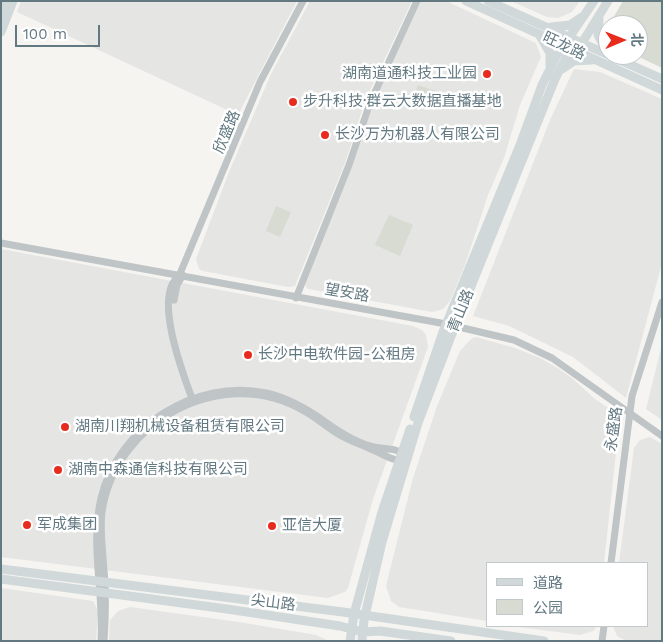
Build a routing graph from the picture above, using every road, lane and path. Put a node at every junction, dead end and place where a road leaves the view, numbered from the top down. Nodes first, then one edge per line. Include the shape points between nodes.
1 (11, 1) edge
2 (305, 1) edge
3 (416, 1) edge
4 (466, 1) edge
5 (488, 1) edge
6 (608, 1) edge
7 (592, 5) edge
8 (1, 13) edge
9 (600, 15) edge
10 (598, 18) edge
11 (542, 25) junction
12 (1, 32) edge
13 (534, 32) junction
14 (571, 38) junction
15 (582, 43) junction
16 (564, 46) junction
17 (598, 50) edge
18 (576, 51) junction
19 (595, 60) junction
20 (632, 65) edge
21 (550, 69) junction
22 (555, 79) junction
23 (662, 79) edge
24 (662, 90) edge
25 (1, 242) edge
26 (181, 275) junction
27 (296, 297) junction
28 (662, 302) edge
29 (662, 312) edge
30 (451, 324) junction
31 (195, 399) junction
32 (631, 414) junction
33 (662, 434) edge
34 (403, 457) junction
35 (612, 562) edge
36 (1, 569) edge
37 (1, 579) edge
38 (102, 582) junction
39 (103, 592) junction
40 (354, 614) junction
41 (365, 615) junction
42 (605, 627) edge
43 (352, 630) junction
44 (362, 636) edge
45 (103, 641) edge
46 (350, 641) edge
47 (451, 641) edge
48 (544, 641) edge
49 (604, 641) edge

1 - 8 highway
1 - 12 main road
2 - 26 street, 欣盛路 via 263,82
3 - 27 street via 370,103
4 - 13 main road, 旺龙路
5 - 11 main road, 旺龙路
6 - 9 main road, 青山路
7 - 11 main road via 570,25 557,28
7 - 14 main road, 青山路
10 - 15 main road, 青山路
11 - 14 main road, 旺龙路
13 - 16 main road, 旺龙路
13 - 21 main road via 548,47
14 - 15 main road, 旺龙路
14 - 16 main road, 青山路
15 - 17 main road, 旺龙路
15 - 18 main road, 青山路
16 - 18 main road, 旺龙路
16 - 21 main road, 青山路
18 - 19 main road, 旺龙路
18 - 22 main road, 青山路 via 566,58
19 - 22 main road via 568,63
19 - 24 main road, 旺龙路
20 - 23 main road, 旺龙路
21 - 30 main road, 青山路
22 - 30 main road, 青山路
25 - 26 street, 望安路
26 - 27 street, 望安路
26 - 31 street, 欣盛路 via 172,283 170,325
27 - 30 street, 望安路
28 - 32 street, 永盛路 via 639,372
29 - 32 street, 永盛路
30 - 32 street, 望安路 via 514,340 539,352
30 - 34 main road, 青山路
31 - 34 street via 233,391 269,393 303,407 353,439 388,448
31 - 38 street via 152,425 126,452 118,466 102,513
32 - 33 street, 望安路
32 - 35 street, 永盛路
34 - 40 main road, 青山路 via 382,512
34 - 41 main road, 青山路
36 - 38 main road, 尖山路
37 - 39 main road, 尖山路
38 - 39 street
38 - 40 main road, 尖山路
39 - 43 main road, 尖山路 via 227,608
39 - 45 street
40 - 41 main road, 尖山路
40 - 43 main road, 青山路
41 - 44 main road, 青山路
41 - 48 main road, 尖山路
42 - 49 street
43 - 44 main road, 尖山路
43 - 46 main road, 青山路
44 - 47 main road, 尖山路 via 380,632

